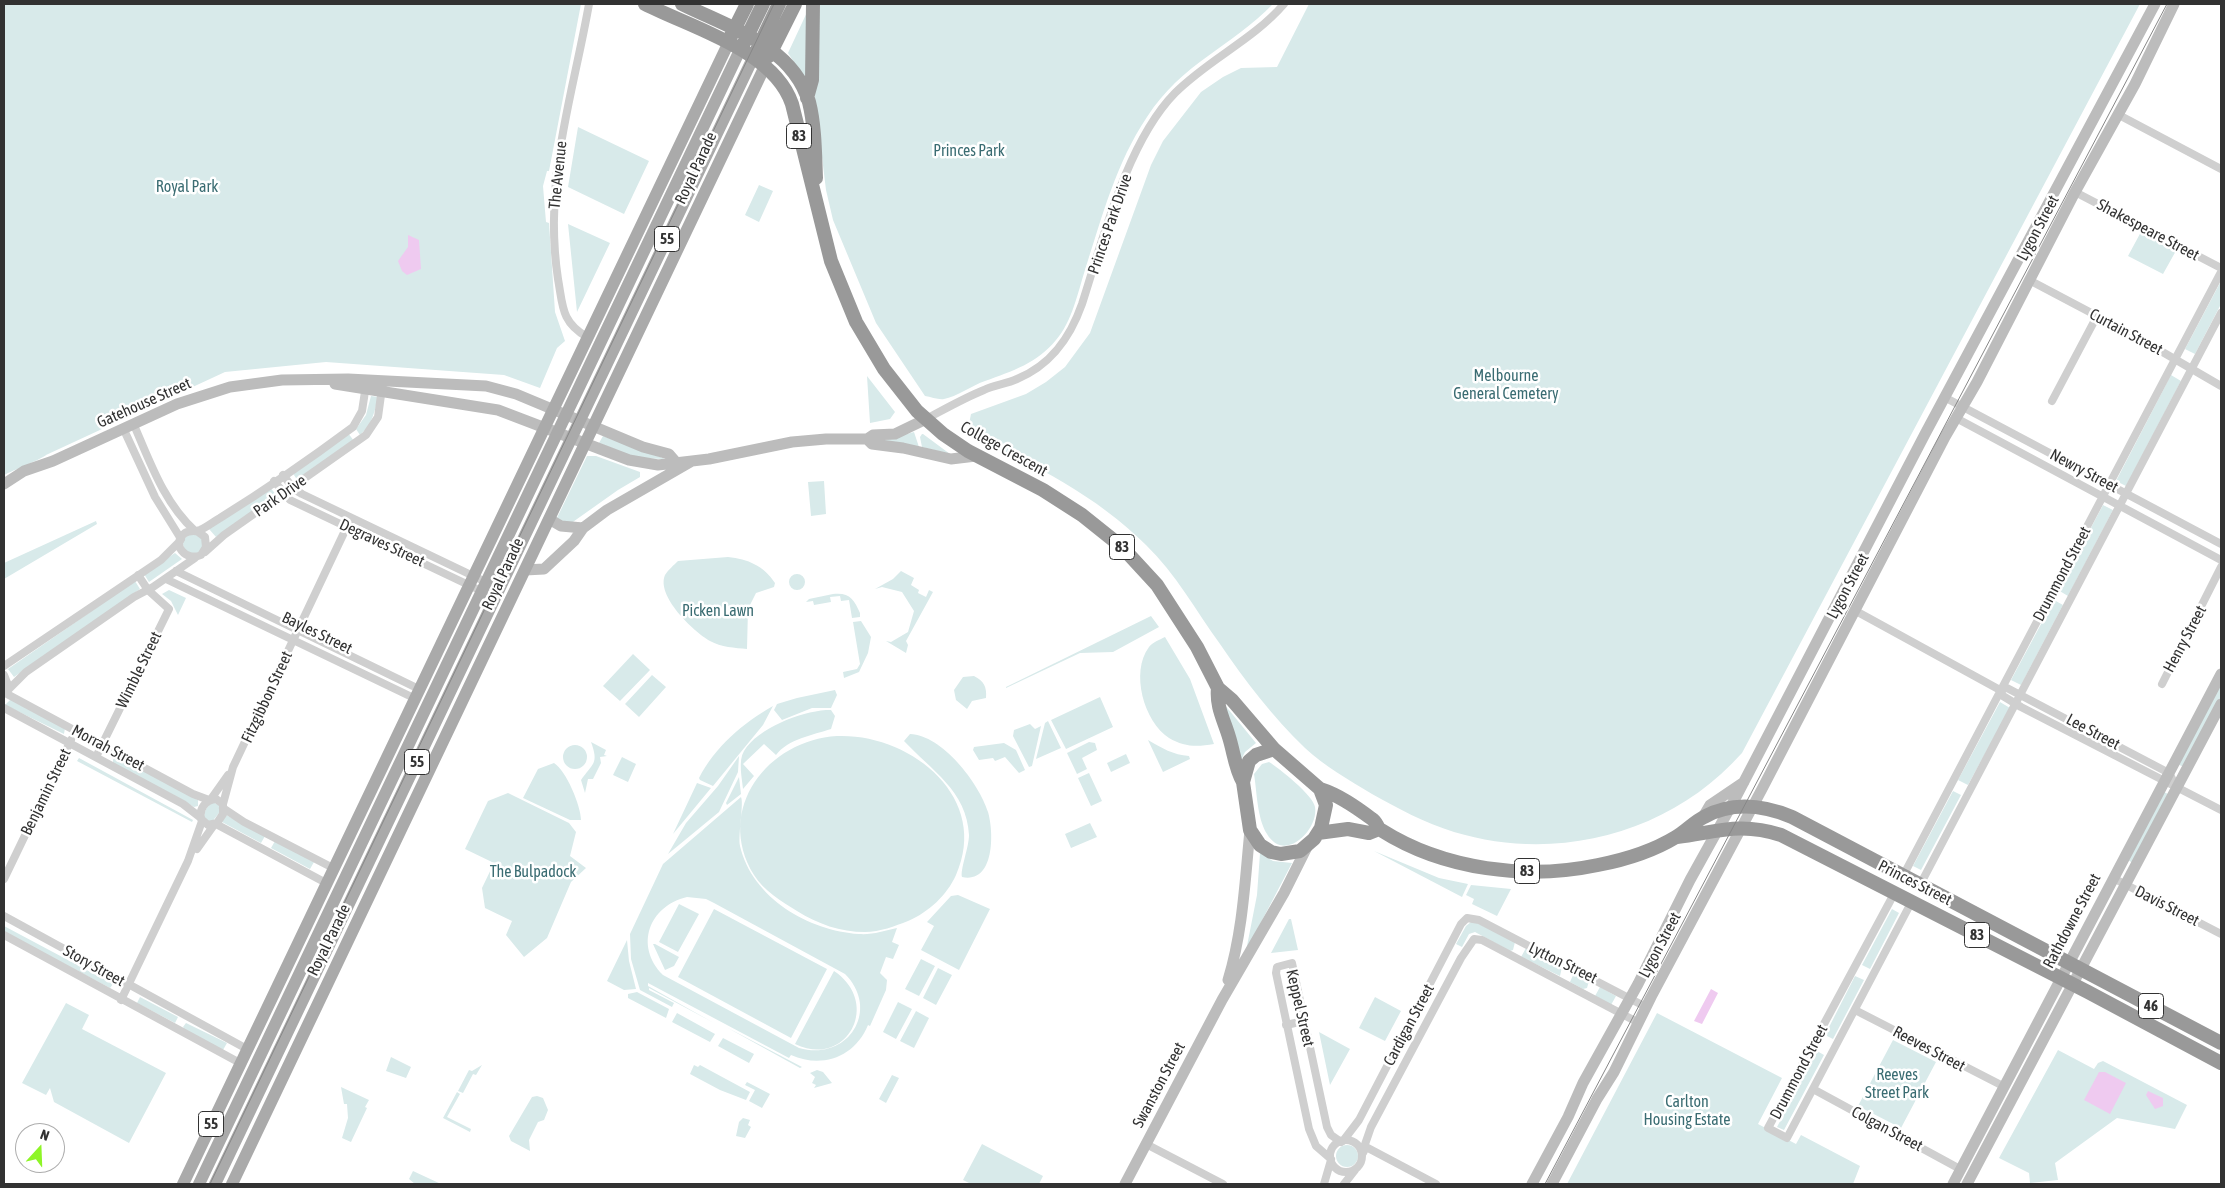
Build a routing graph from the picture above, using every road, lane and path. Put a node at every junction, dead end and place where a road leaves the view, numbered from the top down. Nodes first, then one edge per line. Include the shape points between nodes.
1 (589, 4) edge
2 (645, 4) edge
3 (682, 4) edge
4 (747, 4) edge
5 (763, 4) edge
6 (779, 4) edge
7 (795, 4) edge
8 (813, 4) edge
9 (1284, 4) edge
10 (2155, 4) edge
11 (2174, 4) edge
12 (734, 30) junction
13 (747, 37) junction
14 (728, 44) junction
15 (767, 47) junction
16 (740, 50) junction
17 (759, 62) junction
18 (808, 98) junction
19 (2100, 105) junction
20 (2117, 114) junction
21 (680, 143) junction
22 (693, 149) junction
23 (2221, 169) edge
24 (2060, 184) junction
25 (2075, 192) junction
26 (818, 214) junction
27 (2221, 270) edge
28 (2014, 272) junction
29 (2029, 280) junction
30 (2221, 312) edge
31 (2097, 316) junction
32 (587, 337) junction
33 (600, 343) junction
34 (614, 350) junction
35 (2175, 359) junction
36 (622, 365) junction
37 (2191, 370) junction
38 (382, 381) junction
39 (366, 385) junction
40 (2221, 386) edge
41 (383, 393) junction
42 (1946, 398) junction
43 (2052, 401) dead end
44 (1963, 407) junction
45 (553, 409) junction
46 (1939, 410) junction
47 (567, 414) junction
48 (1956, 418) junction
49 (926, 419) junction
50 (580, 420) junction
51 (593, 426) junction
52 (129, 427) junction
53 (545, 427) junction
54 (350, 429) junction
55 (558, 432) junction
56 (572, 438) junction
57 (867, 439) junction
58 (359, 440) junction
59 (585, 443) junction
60 (976, 456) junction
61 (676, 461) junction
62 (692, 461) junction
63 (283, 475) junction
64 (274, 482) junction
65 (4, 484) edge
66 (2109, 484) junction
67 (292, 487) junction
68 (163, 488) junction
69 (153, 492) junction
70 (2126, 493) junction
71 (283, 494) junction
72 (2102, 497) junction
73 (2120, 506) junction
74 (351, 518) junction
75 (549, 519) junction
76 (347, 527) junction
77 (583, 528) junction
78 (196, 531) junction
79 (180, 540) junction
80 (2221, 544) edge
81 (203, 553) junction
82 (195, 558) junction
83 (2221, 560) edge
84 (2221, 567) edge
85 (525, 570) junction
86 (176, 571) junction
87 (138, 575) junction
88 (166, 578) junction
89 (471, 581) junction
90 (484, 587) junction
91 (148, 590) junction
92 (498, 593) junction
93 (1839, 602) junction
94 (1854, 610) junction
95 (298, 630) junction
96 (294, 639) junction
97 (469, 653) junction
98 (484, 657) junction
99 (4, 666) edge
100 (4, 675) edge
101 (2221, 676) edge
102 (2162, 684) dead end
103 (1218, 688) junction
104 (2000, 690) junction
105 (6, 694) edge
106 (2020, 694) junction
107 (421, 698) junction
108 (2015, 702) junction
109 (2221, 704) edge
110 (4, 708) edge
111 (440, 714) junction
112 (2060, 715) junction
113 (453, 722) junction
114 (2063, 729) junction
115 (75, 731) junction
116 (405, 738) junction
117 (70, 742) junction
118 (102, 745) junction
119 (2120, 747) junction
120 (1274, 749) junction
121 (2114, 756) junction
122 (96, 757) junction
123 (234, 767) junction
124 (2167, 777) junction
125 (1244, 782) junction
126 (1744, 782) junction
127 (2177, 788) junction
128 (1320, 789) junction
129 (210, 800) junction
130 (223, 806) junction
131 (1752, 806) junction
132 (1730, 808) junction
133 (2221, 810) edge
134 (1703, 817) junction
135 (202, 819) junction
136 (215, 824) junction
137 (1740, 827) junction
138 (1379, 829) junction
139 (1250, 830) junction
140 (1718, 830) junction
141 (1318, 833) junction
142 (271, 837) junction
143 (1676, 837) junction
144 (1308, 845) junction
145 (265, 848) junction
146 (188, 861) junction
147 (335, 869) junction
148 (1903, 876) junction
149 (2113, 878) junction
150 (4, 879) edge
151 (328, 884) junction
152 (2126, 884) junction
153 (1920, 885) junction
154 (1894, 892) junction
155 (1912, 901) junction
156 (4, 916) edge
157 (1479, 920) joint
158 (2221, 934) edge
159 (4, 935) edge
160 (1474, 939) joint
161 (1522, 943) junction
162 (1515, 957) junction
163 (2069, 963) junction
164 (1571, 967) junction
165 (2082, 969) junction
166 (2060, 978) junction
167 (1596, 980) junction
168 (1563, 982) junction
169 (128, 985) junction
170 (2073, 985) junction
171 (1588, 995) junction
172 (1630, 998) junction
173 (121, 1000) junction
174 (1222, 1000) junction
175 (1419, 1005) junction
176 (1646, 1007) junction
177 (1855, 1010) junction
178 (1432, 1012) junction
179 (1622, 1013) junction
180 (184, 1016) junction
181 (1304, 1021) junction
182 (1639, 1023) junction
183 (1286, 1025) junction
184 (177, 1030) junction
185 (2221, 1043) edge
186 (244, 1055) junction
187 (2221, 1063) edge
188 (256, 1064) junction
189 (289, 1064) junction
190 (269, 1071) junction
191 (1382, 1075) junction
192 (1395, 1082) junction
193 (2003, 1086) junction
194 (1813, 1089) junction
195 (275, 1094) junction
196 (204, 1140) junction
197 (1342, 1142) junction
198 (1146, 1144) junction
199 (216, 1147) junction
200 (230, 1153) junction
201 (1362, 1154) junction
202 (1331, 1159) junction
203 (243, 1160) junction
204 (1356, 1169) junction
205 (1960, 1169) junction
206 (1969, 1180) edge
207 (183, 1184) edge
208 (199, 1184) edge
209 (215, 1184) edge
210 (232, 1184) edge
211 (1125, 1184) edge
212 (1223, 1184) edge
213 (1324, 1184) edge
214 (1344, 1184) edge
215 (1436, 1184) edge
216 (1532, 1184) edge
217 (1552, 1184) edge
218 (1953, 1184) edge

1 - 32 street, The Avenue via 558,151 554,212 555,252 564,309 571,327
2 - 14 highway, 83
3 - 12 highway, 83
4 - 12 highway, Royal Parade / 55
5 - 13 highway, Royal Parade / 55
6 - 15 highway, Royal Parade / 55
7 - 15 highway, Royal Parade / 55
8 - 18 highway via 812,80
9 - 49 street, Princes Park Drive via 1248,39 1211,62 1190,80 1160,112 1125,176 1080,312 1064,344 1035,370 978,392
10 - 19 street, Lygon Street
11 - 20 street, Lygon Street
12 - 13 highway, 83
12 - 14 highway, Royal Parade / 55
13 - 15 highway, 83
13 - 16 highway, Royal Parade / 55
14 - 16 highway, 83
14 - 21 main road, Royal Parade / 55
15 - 17 highway, Royal Parade / 55
15 - 18 highway, 83 via 794,72
16 - 17 highway, 83
16 - 22 main road, Royal Parade / 55
17 - 26 highway, 83 via 776,75 790,99
17 - 34 main road, Royal Parade / 55
17 - 36 main road, Royal Parade / 55
18 - 26 highway, 83
19 - 20 street
19 - 24 street, Lygon Street
20 - 23 street
20 - 25 street, Lygon Street
21 - 22 main road
21 - 32 main road, Royal Parade / 55
22 - 33 main road, Royal Parade / 55
24 - 25 street
24 - 28 street, Lygon Street
25 - 27 street, Shakespeare Street
25 - 29 street, Lygon Street
26 - 49 highway, 83 via 831,261 856,322 888,375
27 - 35 street, Drummond Street
28 - 29 street
28 - 42 street, Lygon Street
29 - 31 street, Curtain Street
29 - 44 street, Lygon Street
30 - 37 street, Drummond Street
31 - 35 street, Curtain Street
31 - 43 street
32 - 33 main road
32 - 45 main road, Royal Parade / 55
33 - 34 main road
33 - 47 main road, Royal Parade / 55
34 - 36 main road
34 - 50 main road, Royal Parade / 55
35 - 37 street, Curtain Street
35 - 66 street, Drummond Street
36 - 51 main road, Royal Parade / 55
37 - 40 street, Curtain Street
37 - 70 street, Drummond Street
38 - 39 street, Gatehouse Street
38 - 41 street, Park Drive
38 - 45 street, Gatehouse Street via 480,385 511,392
39 - 41 street, Gatehouse Street
39 - 52 street, Gatehouse Street via 306,379 260,382 217,390 177,404
39 - 54 street, Park Drive via 360,415
41 - 53 street, Gatehouse Street via 490,409
41 - 58 street, Park Drive via 376,421
42 - 44 street, Newry Street
42 - 46 street, Lygon Street
44 - 48 street, Lygon Street
44 - 66 street, Newry Street
45 - 47 street
45 - 53 main road, Royal Parade / 55
46 - 48 street
46 - 93 street, Lygon Street
47 - 50 street
47 - 55 main road, Royal Parade / 55
48 - 72 street, Newry Street
48 - 94 street, Lygon Street
49 - 57 street via 895,434 873,435
49 - 60 highway, College Crescent / 83
50 - 51 street
50 - 56 main road, Royal Parade / 55
51 - 59 main road, Royal Parade / 55
51 - 61 street via 642,447 669,454
52 - 65 street, Gatehouse Street via 24,471
52 - 68 street
52 - 69 street
53 - 55 street
53 - 89 main road, Royal Parade / 55
54 - 58 street
54 - 63 street, Park Drive
55 - 56 street
55 - 90 main road, Royal Parade / 55
56 - 59 street
56 - 92 main road, Royal Parade / 55
57 - 60 street via 872,444 951,459
57 - 62 street via 792,442
58 - 67 street, Park Drive
59 - 61 street via 638,463 665,466
59 - 75 main road, Royal Parade / 55
60 - 103 highway, College Crescent / 83 via 1072,508 1122,547 1164,595 1198,647
61 - 62 street
62 - 77 street via 626,497
63 - 64 street, Park Drive
63 - 67 street, Degraves Street
64 - 71 street, Degraves Street
64 - 78 street, Park Drive
66 - 70 street, Newry Street
66 - 72 street, Drummond Street
67 - 71 street, Park Drive
67 - 74 street, Degraves Street
68 - 69 street
68 - 78 street via 179,514
69 - 79 street
70 - 73 street, Drummond Street
70 - 80 street, Newry Street
71 - 76 street, Degraves Street
71 - 81 street, Park Drive
72 - 73 street, Newry Street
72 - 104 street, Drummond Street
73 - 83 street, Newry Street
73 - 106 street, Drummond Street
74 - 76 street, Fitzgibbon Street
74 - 89 street, Degraves Street
75 - 77 street via 561,526
75 - 85 main road, Royal Parade / 55
76 - 89 street, Degraves Street
76 - 95 street, Fitzgibbon Street
77 - 85 street via 544,569
78 - 79 street via 186,532
78 - 81 street via 206,540
79 - 82 street via 182,552
79 - 87 street via 163,558
81 - 82 street
82 - 86 street
84 - 102 street, Henry Street
85 - 98 main road, Royal Parade / 55
86 - 88 street
86 - 95 street, Bayles Street
87 - 91 street
87 - 99 street
88 - 91 street
88 - 96 street, Bayles Street
89 - 90 street, Degraves Street
89 - 107 main road, Royal Parade / 55
90 - 92 street, Degraves Street
90 - 107 main road, Royal Parade / 55
91 - 105 street via 34,667
91 - 118 street, Wimble Street via 168,609
92 - 97 main road, Royal Parade / 55
93 - 94 street
93 - 126 street, Lygon Street
94 - 104 street, Lee Street
94 - 131 street, Lygon Street
95 - 96 street, Fitzgibbon Street
95 - 107 street, Bayles Street
96 - 107 street, Bayles Street
96 - 123 street, Fitzgibbon Street
97 - 98 main road
97 - 111 main road, Royal Parade / 55
98 - 113 main road, Royal Parade / 55
100 - 105 street via 8,685
101 - 124 street, Rathdowne Street
103 - 120 highway, College Crescent / 83
103 - 125 highway, College Crescent / 83 via 1217,702
104 - 106 street, Lee Street via 2007,688
104 - 108 street, Lee Street via 2003,696
104 - 148 street, Drummond Street
105 - 115 street, Morrah Street
106 - 108 street, Drummond Street
106 - 112 street, Lee Street
107 - 111 main road, Bayles Street
107 - 116 main road, Royal Parade / 55
108 - 114 street, Lee Street
108 - 153 street, Drummond Street
109 - 127 street, Rathdowne Street
110 - 117 street, Morrah Street
111 - 113 main road, Bayles Street
111 - 190 main road, Royal Parade / 55
112 - 114 street
112 - 119 street, Lee Street
113 - 189 main road, Royal Parade / 55
114 - 121 street, Lee Street
115 - 117 street, Benjamin Street
115 - 118 street, Morrah Street
116 - 147 main road, Royal Parade / 55
116 - 188 main road, Royal Parade / 55
117 - 122 street, Morrah Street
117 - 150 street, Benjamin Street
118 - 122 street, Wimble Street
118 - 129 street, Morrah Street
119 - 121 street
119 - 124 street, Lee Street
120 - 125 highway, 83 via 1253,757
120 - 128 highway, 83
121 - 124 street, Lee Street
122 - 135 street, Morrah Street via 183,804
123 - 129 street, Fitzgibbon Street
123 - 130 street, Fitzgibbon Street
124 - 127 street, Lee Street
124 - 149 street, Rathdowne Street
125 - 139 highway, 83
126 - 132 street, Lygon Street
126 - 134 street via 1710,805
127 - 133 street, Lee Street
127 - 152 street, Rathdowne Street
128 - 138 highway, 83 via 1334,793 1375,821
128 - 141 highway via 1326,808
129 - 130 street via 218,799
129 - 135 street via 203,807
130 - 136 street via 222,816
130 - 142 street via 235,817
131 - 132 highway, 83
131 - 137 street, Lygon Street
131 - 148 highway, Princes Street / 83 via 1792,818
132 - 134 highway, 83
132 - 140 street, Lygon Street
134 - 143 highway, 83
135 - 136 street via 208,826
135 - 146 street
136 - 145 street
136 - 146 street
137 - 140 highway, Princes Street / 83
137 - 154 highway, Princes Street / 83 via 1787,838
137 - 176 street, Lygon Street
138 - 141 highway via 1369,833 1348,829
138 - 143 highway, 83 via 1416,848 1474,866 1541,872 1583,868 1618,860
139 - 144 highway via 1260,845 1276,854 1292,853
139 - 174 street, Swanston Street via 1236,953
140 - 143 highway, 83
140 - 172 street, Lygon Street
141 - 144 highway
142 - 145 street
142 - 147 street
144 - 174 street, Swanston Street
145 - 151 street
146 - 169 street
147 - 151 main road, Royal Parade / 55
148 - 153 highway, Princes Street / 83
149 - 152 street, Davis Street
149 - 163 street, Rathdowne Street
151 - 186 main road, Royal Parade / 55
152 - 158 street, Davis Street
152 - 165 street, Rathdowne Street
153 - 163 highway, Princes Street / 83
154 - 155 highway, Princes Street / 83
154 - 194 street, Drummond Street via 1768,1128 1787,1138
155 - 166 highway, Princes Street / 83
155 - 177 street, Drummond Street
156 - 169 street, Story Street
157 - 161 street, Lytton Street
157 - 175 street, Cardigan Street via 1470,918 1462,922
159 - 173 street, Story Street
160 - 162 street, Lytton Street
160 - 178 street, Cardigan Street
161 - 162 street
161 - 164 street, Lytton Street
162 - 168 street, Lytton Street
163 - 165 highway, Princes Street / 46
163 - 166 street, Rathdowne Street
164 - 167 street, Lytton Street
164 - 168 street
165 - 170 street, Rathdowne Street
165 - 185 highway, Princes Street / 46
166 - 170 highway, Princes Street / 83
166 - 193 street, Rathdowne Street
167 - 171 street
167 - 172 street, Lytton Street
168 - 171 street, Lytton Street
169 - 173 street
169 - 180 street, Story Street
170 - 187 highway, Princes Street / 46
170 - 206 street, Rathdowne Street
171 - 179 street, Lytton Street
172 - 176 street, Lytton Street
172 - 179 street, Lygon Street
173 - 184 street, Story Street
174 - 198 street, Swanston Street
175 - 178 street
175 - 191 street, Cardigan Street
176 - 182 street, Lygon Street
177 - 193 street, Reeves Street
177 - 194 street, Drummond Street
178 - 192 street, Cardigan Street
179 - 182 street, Lytton Street
179 - 216 street, Lygon Street
180 - 184 street
180 - 186 street, Story Street
181 - 183 street
181 - 183 street, Keppel Street via 1292,963 1281,965 1276,971
181 - 197 street, Keppel Street via 1327,1127 1331,1136
182 - 217 street, Lygon Street
183 - 202 street, Keppel Street via 1311,1137 1319,1150
184 - 186 street, Story Street
186 - 188 main road
186 - 196 main road, Royal Parade / 55
188 - 190 main road
188 - 199 main road, Royal Parade / 55
189 - 190 main road
189 - 195 main road, Royal Parade / 55
190 - 195 main road
190 - 200 main road, Royal Parade / 55
191 - 192 street
191 - 197 street, Cardigan Street via 1358,1123
192 - 201 street, Cardigan Street via 1371,1127
193 - 205 street, Rathdowne Street
194 - 205 street, Colgan Street
195 - 203 main road, Royal Parade / 55
196 - 199 main road
196 - 207 main road, Royal Parade / 55
197 - 201 street via 1355,1143
197 - 202 street via 1333,1149
198 - 211 street, Swanston Street
198 - 212 street
199 - 208 main road, Royal Parade / 55
200 - 203 main road
200 - 209 main road, Royal Parade / 55
201 - 204 street
201 - 215 street via 1366,1147
202 - 204 street via 1341,1171
202 - 213 street
203 - 210 main road, Royal Parade / 55
204 - 214 street
205 - 206 street
205 - 218 street, Rathdowne Street

